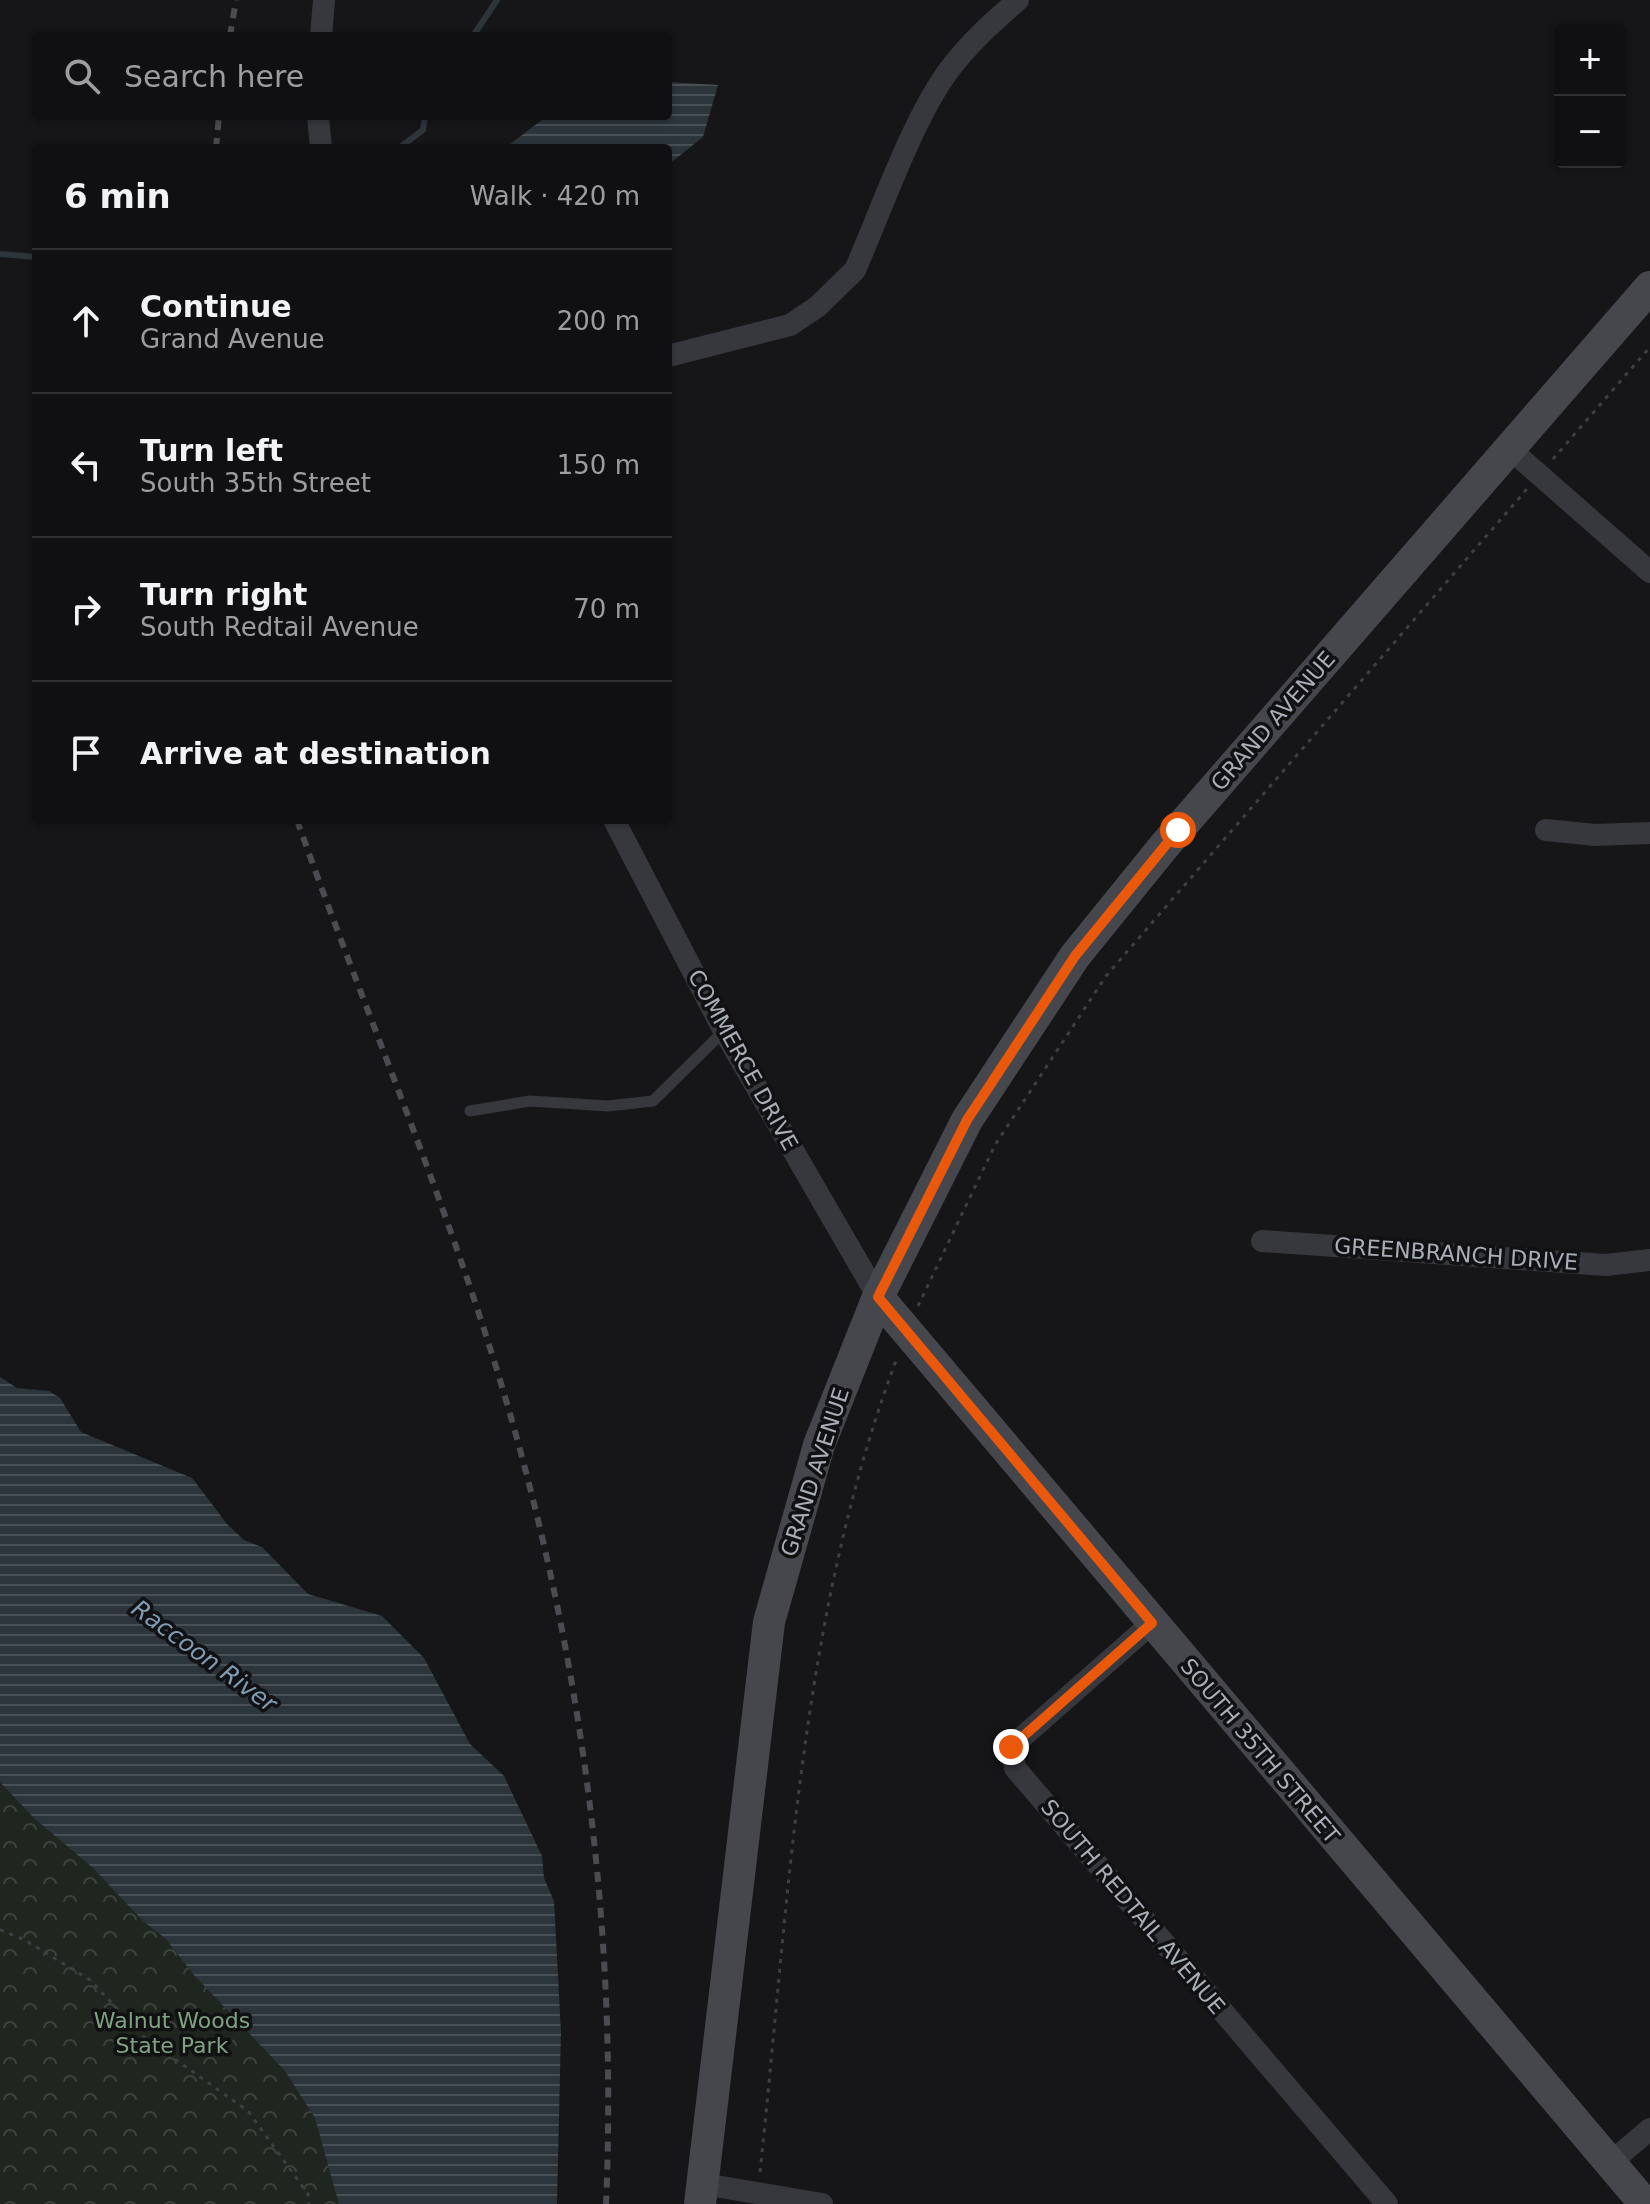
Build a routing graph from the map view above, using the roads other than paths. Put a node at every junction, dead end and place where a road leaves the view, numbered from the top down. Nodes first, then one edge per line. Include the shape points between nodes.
1 (324, 0) edge
2 (1018, 0) edge
3 (321, 32) edge
4 (318, 120) edge
5 (321, 144) edge
6 (1647, 296) edge
7 (672, 355) edge
8 (1510, 449) junction
9 (1650, 572) edge
10 (616, 824) edge
11 (1546, 830) dead end
12 (1650, 833) edge
13 (724, 1031) junction
14 (470, 1111) dead end
15 (1262, 1241) dead end
16 (1650, 1260) edge
17 (878, 1297) junction
18 (1152, 1623) junction
19 (1650, 2129) edge
20 (1610, 2163) junction
21 (702, 2194) edge
22 (822, 2204) edge
23 (1387, 2204) edge
24 (1645, 2204) edge

1 - 3 street
2 - 7 street via 947,72 855,270 836,291 790,325
4 - 5 street
6 - 8 main road, GRAND AVENUE
8 - 9 street
8 - 17 main road, GRAND AVENUE via 1075,956 967,1120
10 - 13 street, COMMERCE DRIVE
11 - 12 street
13 - 14 lane via 653,1101 608,1106 530,1101
13 - 17 street, COMMERCE DRIVE
15 - 16 street, GREENBRANCH DRIVE via 1606,1265
17 - 18 main road, SOUTH 35TH STREET
17 - 21 main road, GRAND AVENUE via 819,1445 769,1622
18 - 20 main road, SOUTH 35TH STREET
18 - 23 street, SOUTH REDTAIL AVENUE via 1011,1747 1015,1768
19 - 20 street
20 - 24 main road, SOUTH 35TH STREET
21 - 22 street via 758,2193

